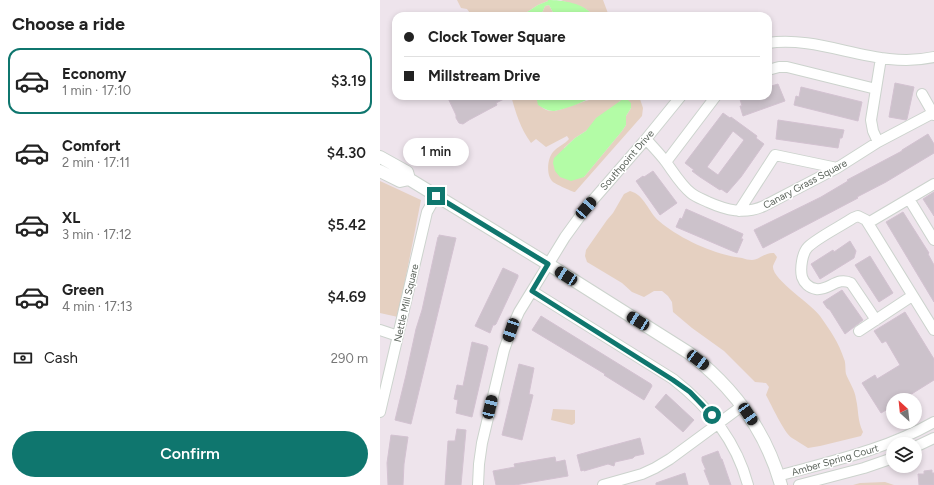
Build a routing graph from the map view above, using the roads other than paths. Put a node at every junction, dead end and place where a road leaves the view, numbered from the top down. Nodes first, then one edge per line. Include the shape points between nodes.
1 (772, 42) edge
2 (934, 57) edge
3 (881, 58) junction
4 (772, 69) edge
5 (876, 89) junction
6 (922, 94) dead end
7 (678, 100) edge
8 (713, 100) edge
9 (933, 114) edge
10 (646, 139) junction
11 (878, 142) junction
12 (380, 157) edge
13 (666, 162) junction
14 (837, 168) junction
15 (380, 171) edge
16 (409, 179) junction
17 (934, 184) edge
18 (436, 196) junction
19 (909, 199) junction
20 (739, 211) junction
21 (868, 223) junction
22 (932, 234) edge
23 (548, 264) junction
24 (532, 291) junction
25 (912, 296) junction
26 (876, 320) junction
27 (380, 330) edge
28 (934, 330) edge
29 (859, 331) dead end
30 (398, 336) junction
31 (742, 406) junction
32 (380, 412) edge
33 (718, 423) junction
34 (931, 424) edge
35 (934, 438) edge
36 (922, 444) edge
37 (886, 460) edge
38 (780, 480) edge
39 (478, 485) edge
40 (603, 485) edge
41 (748, 485) edge
42 (799, 485) edge

1 - 3 street via 806,43
2 - 3 street via 909,61
3 - 5 street
4 - 5 street via 797,68
5 - 11 street via 872,120
6 - 9 street
7 - 10 street, Southpoint Drive
8 - 13 street
9 - 11 street, Canary Grass Square
10 - 13 street, Canary Grass Square
10 - 23 street, Southpoint Drive via 586,208
11 - 14 street, Canary Grass Square
12 - 16 street via 407,172
13 - 20 street, Canary Grass Square via 692,194 724,209
14 - 20 street, Canary Grass Square via 760,208
14 - 20 street via 775,154
15 - 16 street via 400,181
16 - 18 street
17 - 19 street
18 - 23 street
18 - 30 street, Nettle Mill Square via 427,212
19 - 21 street
19 - 22 street
21 - 25 street
21 - 26 street via 858,216 813,243 805,251 801,273 806,284 815,289 841,280 851,283
23 - 24 street, Southpoint Drive
23 - 31 street via 707,367
24 - 33 street via 690,392
24 - 39 street, Southpoint Drive via 519,312 504,350 482,443
25 - 26 street
25 - 28 street
26 - 29 street
27 - 30 street
30 - 32 street, Nettle Mill Square
31 - 33 street
31 - 38 street via 767,447
33 - 40 street via 656,468
33 - 41 street via 738,456
34 - 35 street
34 - 38 street, Amber Spring Court via 899,440
35 - 36 street
37 - 42 street, Amber Spring Court

